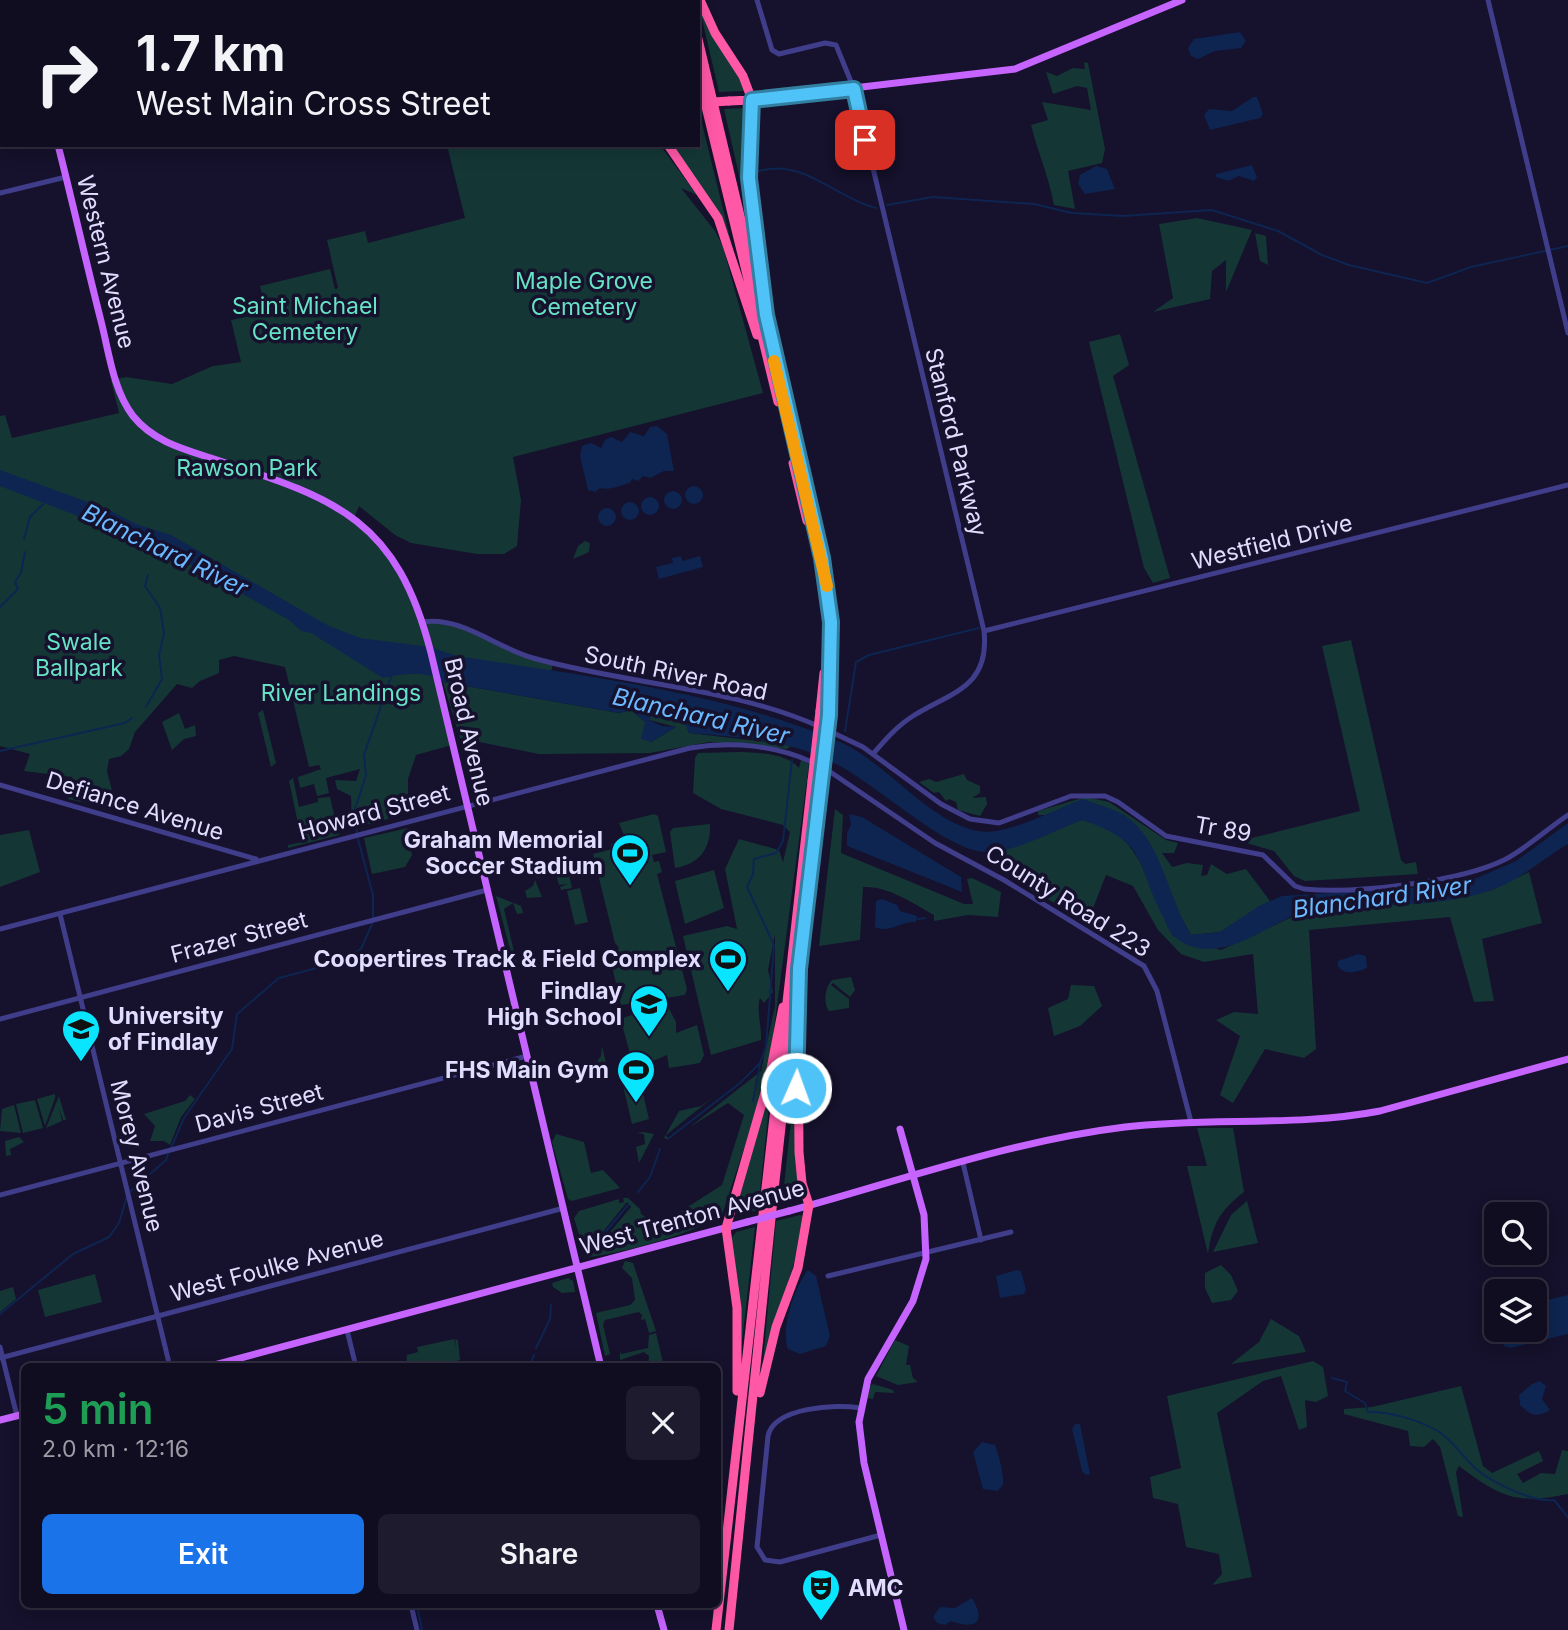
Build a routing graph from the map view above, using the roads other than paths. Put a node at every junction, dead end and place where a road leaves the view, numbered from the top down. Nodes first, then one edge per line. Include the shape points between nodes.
1 (700, 0) edge
2 (757, 0) edge
3 (1182, 0) edge
4 (1488, 0) edge
5 (700, 48) edge
6 (700, 82) edge
7 (854, 89) junction
8 (752, 100) junction
9 (700, 103) edge
10 (58, 147) edge
11 (669, 147) edge
12 (66, 177) junction
13 (0, 193) edge
14 (1568, 332) edge
15 (774, 362) junction
16 (771, 373) junction
17 (118, 388) joint
18 (1568, 485) edge
19 (423, 622) junction
20 (984, 631) junction
21 (825, 713) junction
22 (873, 754) junction
23 (817, 783) junction
24 (912, 783) joint
25 (0, 785) edge
26 (467, 806) junction
27 (1568, 815) edge
28 (906, 824) joint
29 (260, 860) junction
30 (487, 890) junction
31 (60, 914) junction
32 (0, 929) edge
33 (795, 947) junction
34 (799, 969) junction
35 (81, 998) junction
36 (0, 1019) edge
37 (527, 1056) junction
38 (1568, 1059) edge
39 (1191, 1122) junction
40 (900, 1129) dead end
41 (121, 1163) junction
42 (963, 1163) junction
43 (912, 1177) junction
44 (0, 1195) edge
45 (809, 1205) junction
46 (564, 1208) junction
47 (726, 1228) junction
48 (1011, 1232) dead end
49 (981, 1240) junction
50 (927, 1252) junction
51 (577, 1268) junction
52 (828, 1276) dead end
53 (158, 1316) junction
54 (347, 1330) junction
55 (0, 1347) edge
56 (1, 1358) edge
57 (169, 1363) edge
58 (221, 1363) edge
59 (355, 1363) edge
60 (600, 1363) edge
61 (860, 1408) junction
62 (21, 1415) edge
63 (753, 1419) junction
64 (0, 1420) edge
65 (735, 1481) junction
66 (881, 1535) junction
67 (721, 1591) edge
68 (412, 1608) edge
69 (658, 1608) edge
70 (719, 1608) edge
71 (417, 1630) edge
72 (663, 1630) edge
73 (716, 1630) edge
74 (729, 1630) edge
75 (904, 1630) edge

1 - 8 highway
2 - 7 street, Stanford Parkway via 772,50 779,54 825,43 836,45
3 - 7 main road via 1024,67
4 - 14 street
5 - 15 highway
6 - 16 highway
7 - 8 main road
7 - 20 street, Stanford Parkway
8 - 9 highway, bridge
8 - 15 highway via 750,193
10 - 12 main road, Western Avenue
11 - 16 highway via 718,218
12 - 13 street
12 - 17 main road, Western Avenue
15 - 21 highway via 828,596 831,636
16 - 21 highway via 822,596
17 - 19 main road, Broad Avenue via 133,415 159,439 304,489 354,519 398,568
18 - 20 street, Westfield Drive
19 - 22 street, South River Road via 450,623 542,660 705,693 799,719
19 - 26 main road, Broad Avenue
20 - 22 street, Stanford Parkway via 982,660 967,686 911,717
21 - 23 highway, bridge
22 - 24 street, South River Road
23 - 33 highway
23 - 34 highway
24 - 27 street, Tr 89 via 954,811 986,823 1005,822 1071,796 1105,796 1166,836 1258,853 1295,886 1310,890 1397,885 1461,875 1506,859
25 - 29 street, Defiance Avenue
26 - 28 street, Howard Street via 690,748 735,745 785,752 820,765
26 - 29 street, Howard Street
26 - 30 main road, Broad Avenue
28 - 39 street, County Road 223 via 1144,966 1157,991
29 - 31 street, Howard Street
30 - 35 street, Frazer Street
30 - 37 main road, Broad Avenue
31 - 32 street, Howard Street
31 - 35 street, Morey Avenue
33 - 47 highway via 769,1079
33 - 65 highway
34 - 45 highway via 797,1110 802,1183
34 - 63 highway
35 - 36 street, Frazer Street
35 - 41 street, Morey Avenue
37 - 41 street, Davis Street
37 - 46 main road, Broad Avenue
38 - 39 main road, West Trenton Avenue via 1368,1114
39 - 42 main road, West Trenton Avenue via 1096,1131
40 - 43 main road
41 - 44 street, Davis Street
41 - 53 street, Morey Avenue
42 - 43 main road, West Trenton Avenue
42 - 49 street
43 - 45 main road, West Trenton Avenue
43 - 50 main road via 926,1223
45 - 47 main road, West Trenton Avenue, bridge
45 - 63 highway via 798,1268 776,1326
46 - 51 main road, Broad Avenue
46 - 53 street, West Foulke Avenue
47 - 51 main road, West Trenton Avenue
47 - 65 highway via 738,1329
48 - 49 street
49 - 50 street
50 - 52 street
50 - 61 main road via 917,1293 872,1371
51 - 54 main road, West Trenton Avenue
51 - 60 main road, Broad Avenue
53 - 56 street, West Foulke Avenue
53 - 57 street, Morey Avenue
54 - 58 main road, West Trenton Avenue
54 - 59 street
55 - 56 street
56 - 62 street
61 - 66 main road via 860,1443
61 - 66 street via 827,1406 781,1418 772,1425 757,1547 765,1560 780,1562
62 - 64 main road
63 - 74 highway
65 - 67 highway
66 - 75 main road
68 - 71 street
69 - 72 main road
70 - 73 highway

